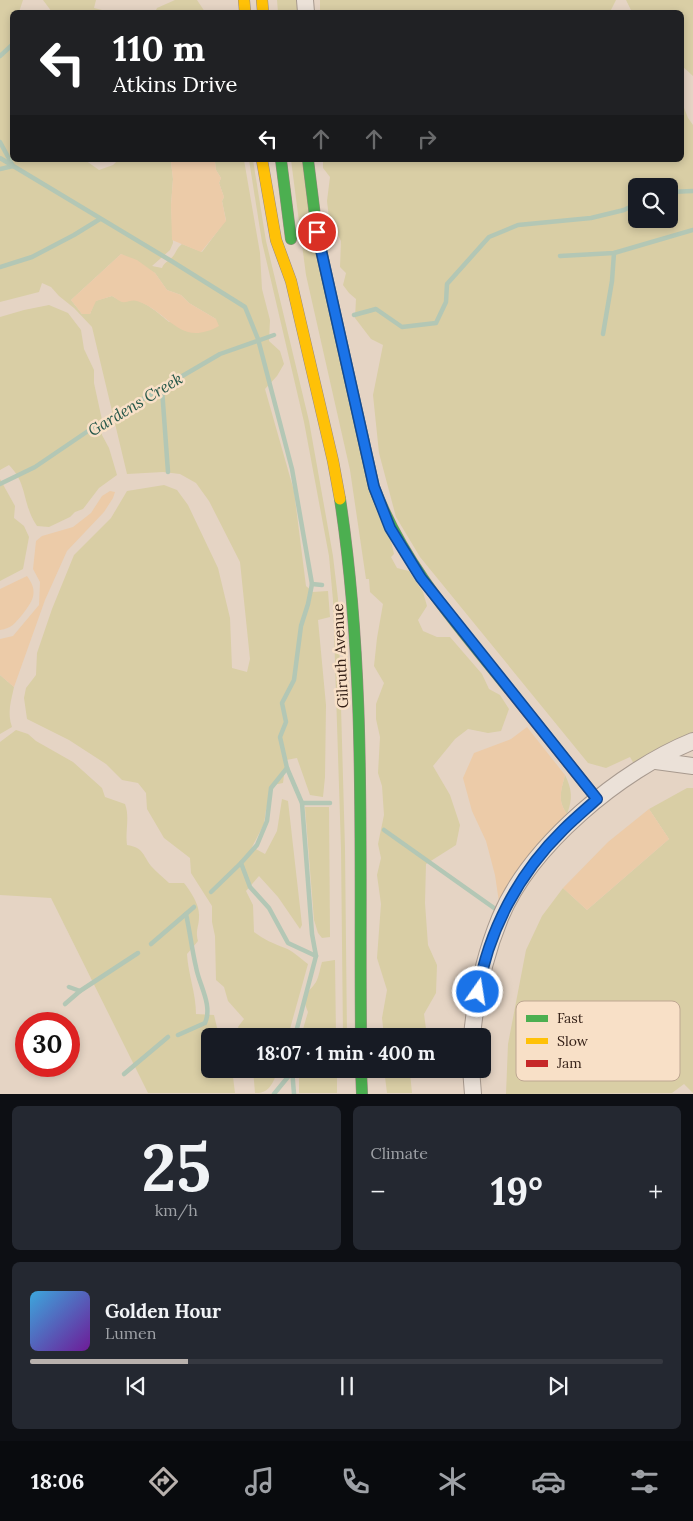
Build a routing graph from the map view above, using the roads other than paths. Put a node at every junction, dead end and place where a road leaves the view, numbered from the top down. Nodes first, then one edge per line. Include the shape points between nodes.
1 (262, 162) edge
2 (281, 162) edge
3 (308, 162) edge
4 (291, 281) junction
5 (693, 742) edge
6 (656, 761) junction
7 (693, 766) edge
8 (597, 799) junction
9 (361, 1028) edge
10 (473, 1028) edge
11 (362, 1078) edge
12 (472, 1078) edge
13 (362, 1094) edge
14 (473, 1094) edge

1 - 4 street, Gilruth Avenue via 276,240
2 - 4 street, Gilruth Avenue via 294,252
3 - 8 street via 317,232 367,456 374,487 390,528 421,578
4 - 9 street, Gilruth Avenue via 339,490 353,610 358,699
5 - 6 street
6 - 7 street
6 - 8 street via 624,778
8 - 10 street via 562,831 515,891 501,917 481,974
11 - 13 street
12 - 14 street

